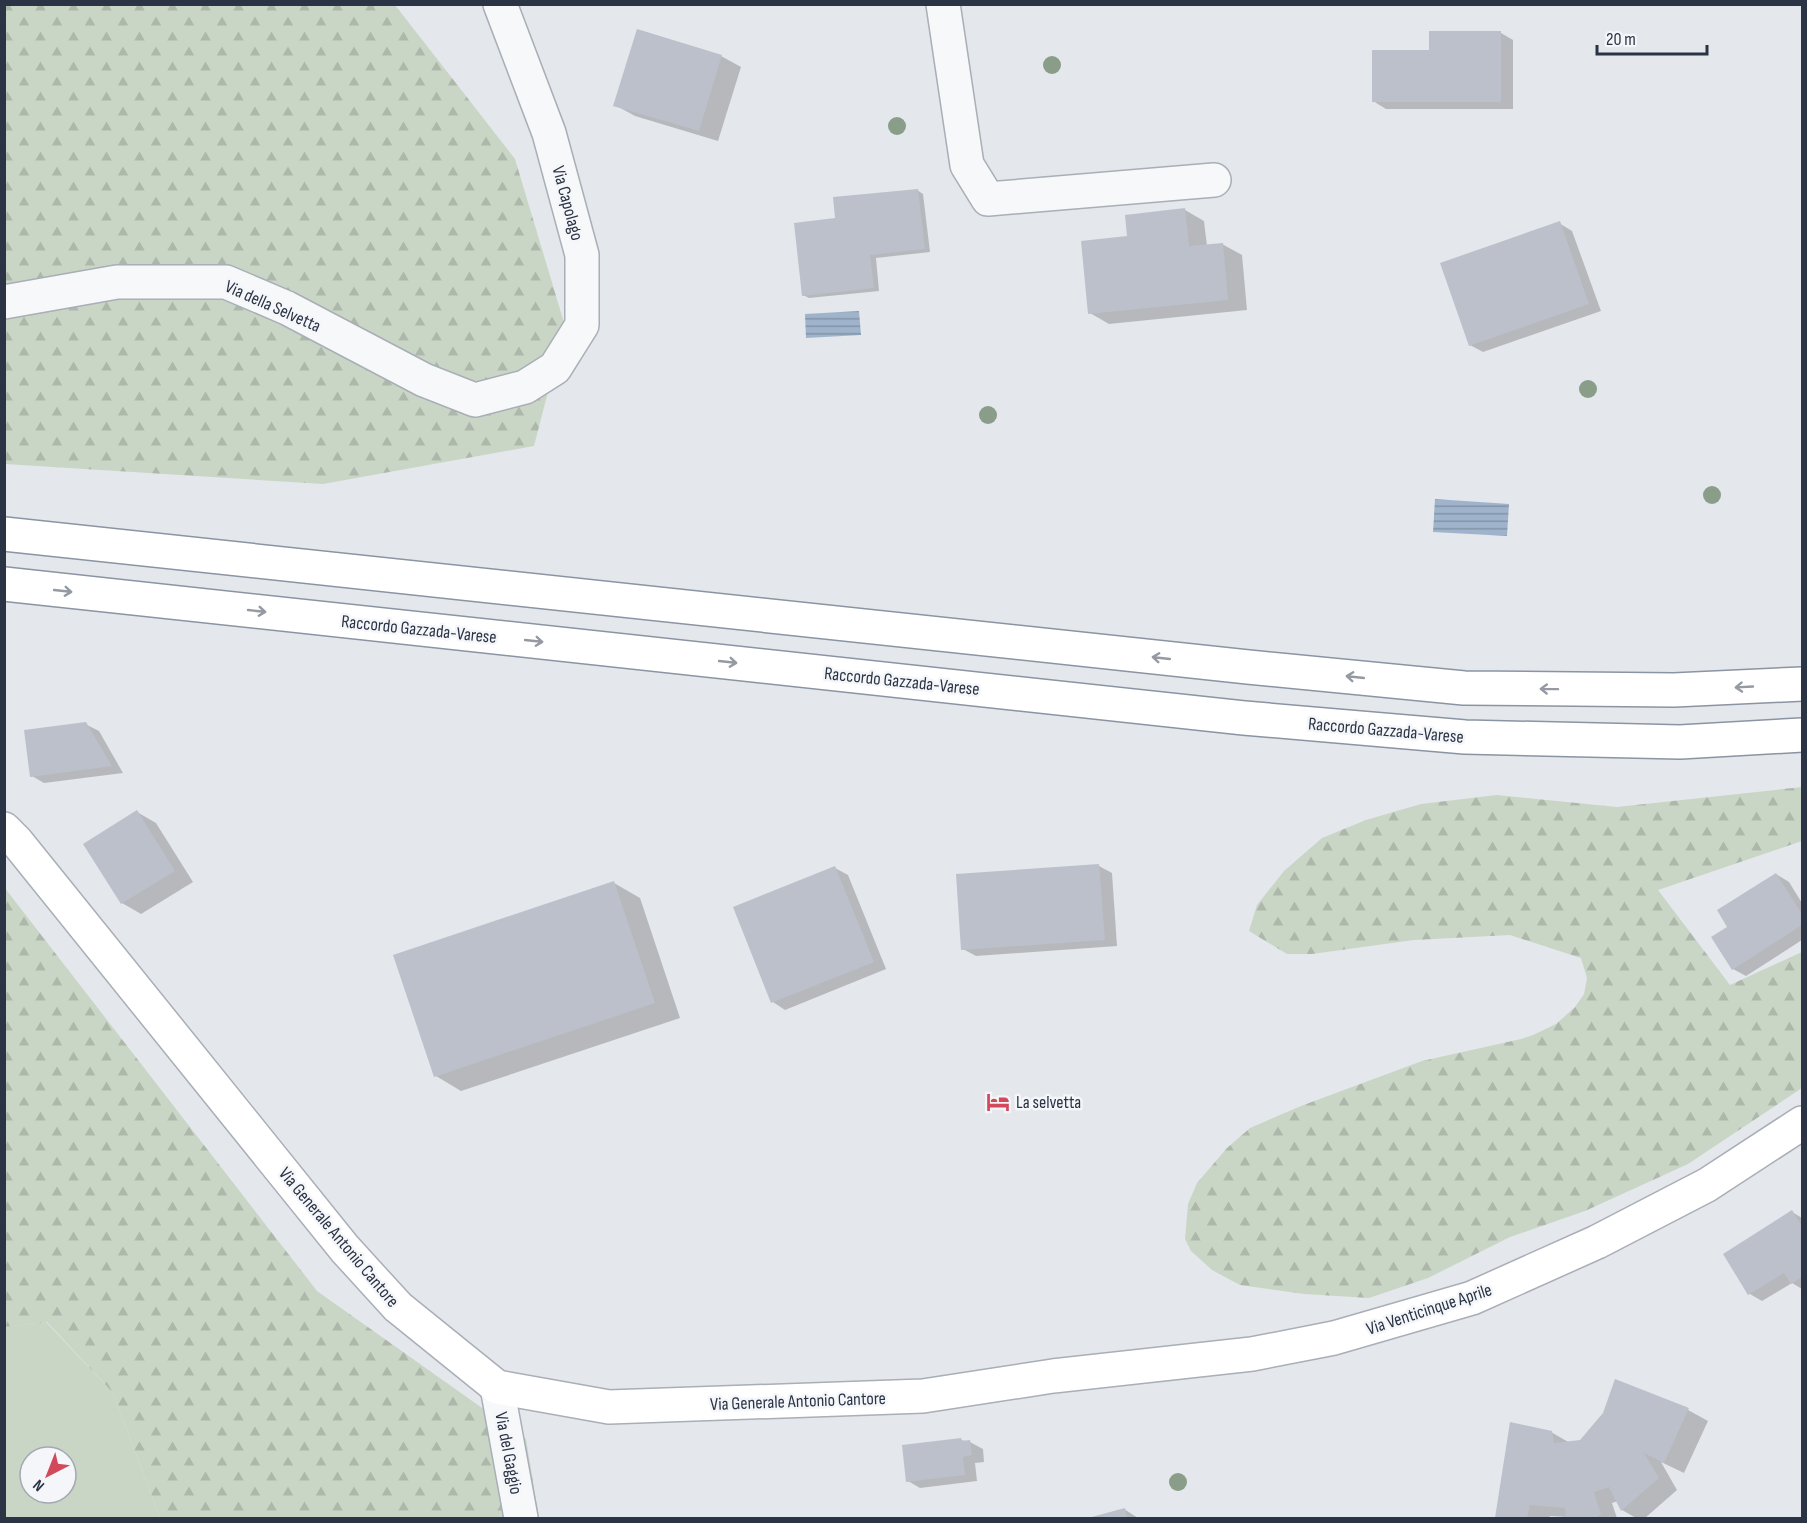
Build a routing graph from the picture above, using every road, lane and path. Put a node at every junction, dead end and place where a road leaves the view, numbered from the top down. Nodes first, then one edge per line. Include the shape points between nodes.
1 (500, 4) edge
2 (943, 4) edge
3 (1214, 180) dead end
4 (4, 302) edge
5 (525, 387) joint
6 (4, 534) edge
7 (4, 584) edge
8 (1803, 684) edge
9 (1803, 735) edge
10 (4, 830) edge
11 (1803, 1123) edge
12 (1053, 1376) joint
13 (497, 1387) junction
14 (521, 1518) edge

1 - 5 street, Via Capolago via 549,134 582,255 582,324 555,368
2 - 3 street via 967,165 988,199
4 - 5 street, Via della Selvetta via 117,282 226,282 287,308 424,380 475,400
8 -> 6 main road via 1674,690 1464,688
7 -> 9 main road, Raccordo Gazzada-Varese via 1244,718 1454,736 1680,742
10 - 13 main road, Via Generale Antonio Cantore via 345,1249 398,1307
11 - 12 main road, Via Venticinque Aprile via 1707,1185 1597,1242 1472,1298 1334,1338 1252,1354
12 - 13 main road, Via Generale Antonio Cantore via 923,1396 609,1407
13 - 14 street, Via del Gaggio

